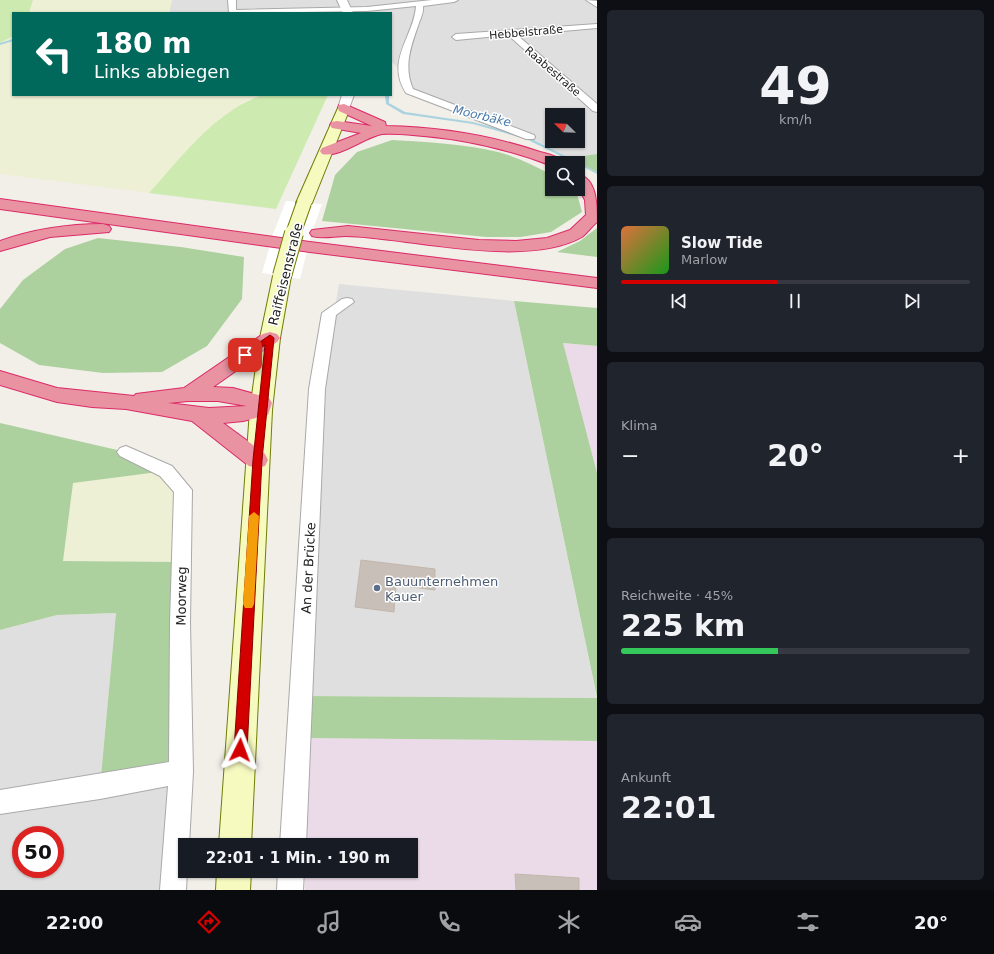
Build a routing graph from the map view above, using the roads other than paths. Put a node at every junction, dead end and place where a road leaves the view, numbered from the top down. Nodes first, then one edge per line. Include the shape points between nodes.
1 (232, 0) edge
2 (286, 0) edge
3 (454, 0) edge
4 (590, 0) edge
5 (439, 1) edge
6 (418, 4) junction
7 (597, 5) edge
8 (346, 7) edge
9 (292, 11) junction
10 (597, 26) edge
11 (510, 33) junction
12 (456, 37) dead end
13 (346, 101) edge
14 (597, 109) edge
15 (338, 124) junction
16 (379, 128) junction
17 (530, 137) dead end
18 (327, 150) junction
19 (545, 159) edge
20 (585, 174) edge
21 (597, 180) edge
22 (585, 185) edge
23 (0, 191) edge
24 (0, 204) edge
25 (314, 240) junction
26 (0, 246) edge
27 (597, 268) edge
28 (597, 283) edge
29 (347, 302) dead end
30 (270, 338) junction
31 (0, 378) edge
32 (190, 393) junction
33 (124, 401) junction
34 (262, 407) junction
35 (200, 416) junction
36 (126, 452) dead end
37 (257, 460) junction
38 (181, 772) junction
39 (0, 802) edge
40 (235, 838) edge
41 (293, 838) edge
42 (234, 878) edge
43 (291, 878) edge
44 (173, 890) edge
45 (233, 890) edge
46 (290, 890) edge

1 - 9 street via 232,12
2 - 9 street
3 - 5 street
4 - 7 street
5 - 6 street
6 - 8 street via 367,9
6 - 17 street via 420,7 417,22 402,60 401,71 409,91
8 - 9 street
10 - 11 street, Hebbelstraße
11 - 12 street, Hebbelstraße
11 - 14 street, Raabestraße
13 - 15 main road, Raiffeisenstraße
13 - 16 highway
15 - 16 highway
15 - 18 main road, Raiffeisenstraße
16 - 18 highway
16 - 19 highway via 474,139
18 - 30 main road, Raiffeisenstraße, bridge via 292,237
20 - 21 highway
22 - 25 highway via 593,193 597,204 591,222 582,230 553,241 509,246 444,242 349,231
23 - 25 highway
24 - 25 highway
25 - 26 highway via 258,246 97,229 51,232 24,237
25 - 27 highway
25 - 28 highway
29 - 41 street, An der Brücke via 329,314 317,389
30 - 32 highway
30 - 34 main road, Raiffeisenstraße
31 - 33 highway via 31,389 60,395
32 - 33 highway
32 - 34 highway via 244,397
33 - 35 highway
34 - 35 highway via 244,414
34 - 37 main road, Raiffeisenstraße
35 - 37 highway
36 - 38 street, Moorweg via 166,471 183,490 180,623
37 - 40 main road, Raiffeisenstraße
38 - 39 street
38 - 44 street, Moorweg
42 - 45 main road
43 - 46 street

